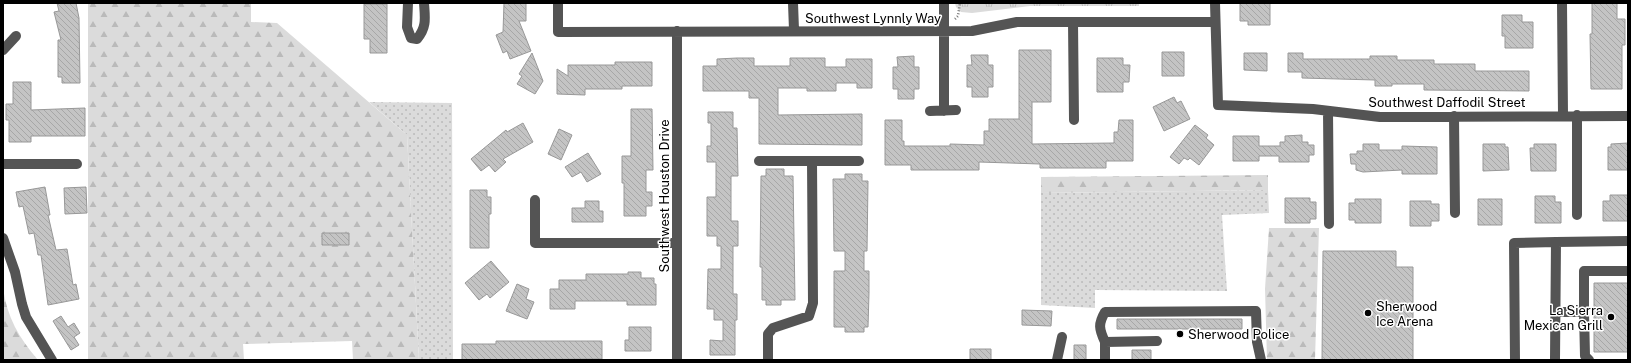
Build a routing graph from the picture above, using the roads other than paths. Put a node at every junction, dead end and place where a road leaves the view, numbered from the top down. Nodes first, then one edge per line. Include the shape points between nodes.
1 (408, 3) edge
2 (424, 3) edge
3 (558, 3) edge
4 (793, 3) edge
5 (944, 3) edge
6 (1215, 3) edge
7 (1562, 3) edge
8 (1073, 22) junction
9 (1215, 22) junction
10 (794, 30) junction
11 (944, 31) junction
12 (677, 32) junction
13 (16, 36) dead end
14 (3, 50) edge
15 (944, 110) junction
16 (956, 110) dead end
17 (930, 111) dead end
18 (1328, 111) junction
19 (1563, 115) junction
20 (1577, 115) junction
21 (1454, 116) junction
22 (1628, 116) edge
23 (1074, 120) dead end
24 (759, 161) dead end
25 (812, 161) junction
26 (859, 161) dead end
27 (3, 164) edge
28 (77, 164) dead end
29 (536, 200) dead end
30 (1455, 213) dead end
31 (1577, 215) dead end
32 (1329, 224) dead end
33 (3, 238) edge
34 (1628, 241) edge
35 (1556, 242) junction
36 (676, 243) junction
37 (1628, 271) edge
38 (1555, 312) junction
39 (1584, 312) junction
40 (1062, 337) dead end
41 (1157, 341) dead end
42 (1105, 342) junction
43 (52, 360) edge
44 (677, 360) edge
45 (768, 360) edge
46 (1057, 360) edge
47 (1105, 360) edge
48 (1261, 360) edge
49 (1515, 360) edge
50 (1555, 360) edge
51 (1589, 360) edge

1 - 2 street via 407,27 411,38 417,39 423,32 425,22
3 - 12 street, Southwest Lynnly Way via 558,32
4 - 10 street
5 - 11 street
6 - 9 street
7 - 19 street
8 - 9 street, Southwest Lynnly Way
8 - 11 street, Southwest Lynnly Way via 1017,22 972,31
8 - 23 street
9 - 18 street, Southwest Daffodil Street via 1218,105
10 - 11 street, Southwest Lynnly Way
10 - 12 street, Southwest Lynnly Way
11 - 15 street
12 - 36 street, Southwest Houston Drive
13 - 14 street
15 - 16 street
15 - 17 street
18 - 21 street, Southwest Daffodil Street via 1380,117
18 - 32 street
19 - 20 street, Southwest Daffodil Street
19 - 21 street, Southwest Daffodil Street
20 - 22 street, Southwest Daffodil Street
20 - 31 street
21 - 30 street
24 - 25 street
25 - 26 street
25 - 45 street via 813,303 809,316 773,328 768,334
27 - 28 street
29 - 36 street via 534,243
33 - 43 street via 15,272 26,317
34 - 35 street
35 - 38 street
35 - 49 street via 1514,242
36 - 44 street, Southwest Houston Drive
37 - 39 street via 1584,271
38 - 39 street
38 - 50 street
39 - 51 street via 1585,356
40 - 46 street
41 - 42 street
42 - 47 street
42 - 48 street via 1100,332 1100,321 1105,312 1256,311 1257,342

